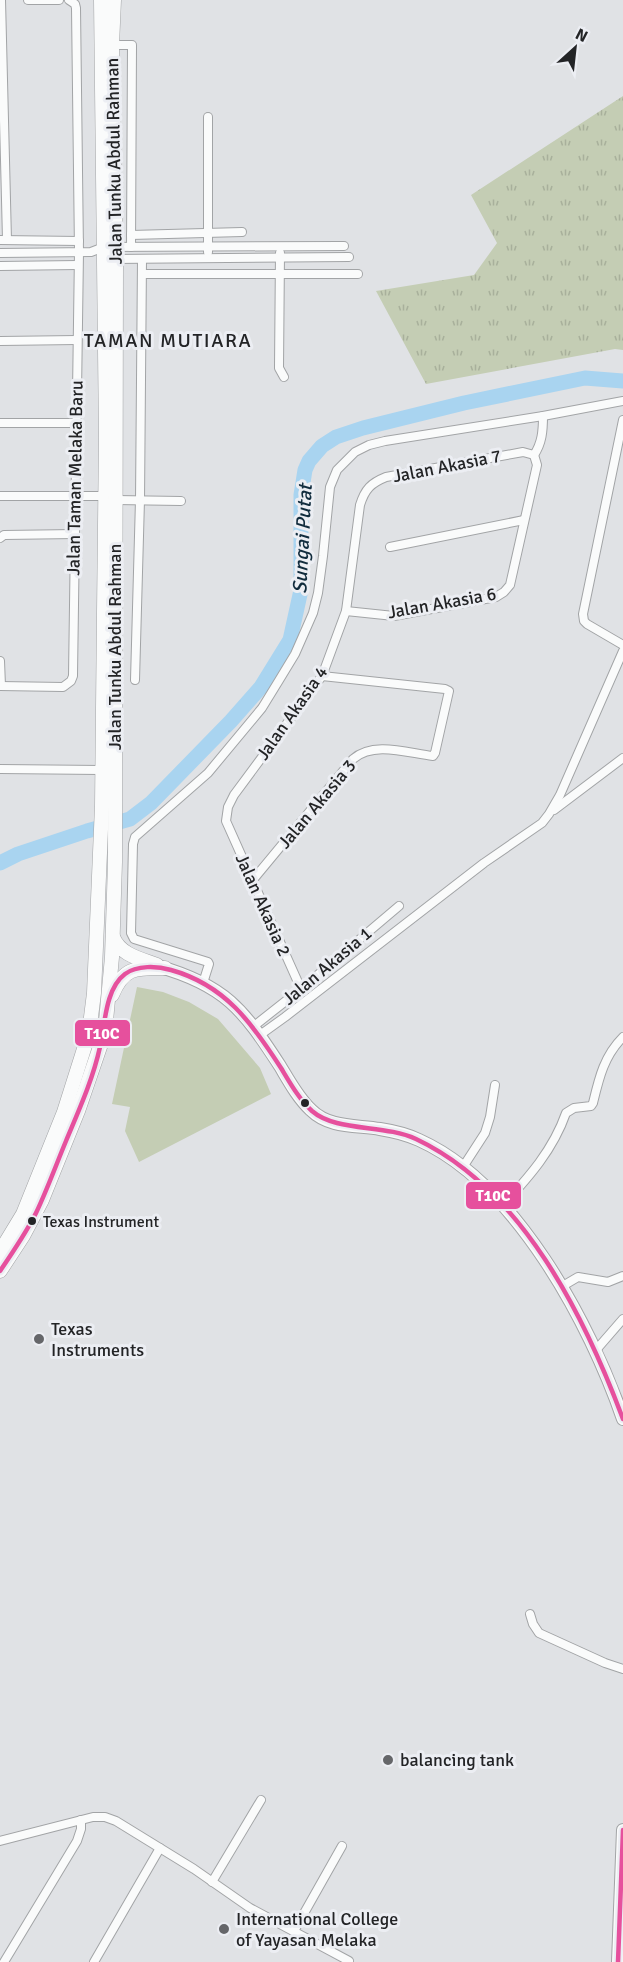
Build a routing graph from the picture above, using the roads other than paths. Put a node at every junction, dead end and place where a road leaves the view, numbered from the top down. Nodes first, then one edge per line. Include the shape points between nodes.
1 (1, 0) edge
2 (28, 0) edge
3 (59, 0) edge
4 (69, 0) edge
5 (114, 0) edge
6 (100, 4) edge
7 (112, 45) junction
8 (1, 70) edge
9 (208, 117) dead end
10 (242, 232) dead end
11 (208, 233) junction
12 (131, 235) junction
13 (3, 240) edge
14 (79, 241) junction
15 (344, 246) dead end
16 (131, 247) junction
17 (208, 247) junction
18 (280, 247) junction
19 (79, 252) junction
20 (0, 253) edge
21 (106, 253) junction
22 (280, 257) junction
23 (349, 257) dead end
24 (208, 258) junction
25 (142, 259) junction
26 (78, 265) junction
27 (0, 266) edge
28 (142, 274) junction
29 (280, 274) junction
30 (358, 274) dead end
31 (77, 340) junction
32 (0, 341) edge
33 (284, 377) dead end
34 (623, 401) edge
35 (543, 416) junction
36 (623, 420) edge
37 (0, 423) edge
38 (76, 423) junction
39 (534, 455) junction
40 (364, 492) joint
41 (0, 496) edge
42 (75, 496) junction
43 (110, 498) junction
44 (140, 500) junction
45 (181, 501) dead end
46 (524, 520) junction
47 (75, 534) junction
48 (0, 538) edge
49 (390, 547) dead end
50 (346, 611) junction
51 (623, 645) edge
52 (623, 651) edge
53 (0, 661) edge
54 (322, 675) junction
55 (135, 680) dead end
56 (0, 686) edge
57 (623, 758) edge
58 (0, 769) edge
59 (101, 770) junction
60 (108, 806) junction
61 (549, 814) junction
62 (226, 821) joint
63 (115, 862) junction
64 (99, 863) junction
65 (132, 865) junction
66 (252, 881) junction
67 (399, 906) dead end
68 (113, 937) junction
69 (112, 957) junction
70 (165, 968) junction
71 (203, 983) junction
72 (301, 990) junction
73 (106, 1021) junction
74 (257, 1030) junction
75 (623, 1037) edge
76 (87, 1041) junction
77 (495, 1084) dead end
78 (463, 1167) junction
79 (503, 1204) junction
80 (0, 1252) edge
81 (0, 1271) edge
82 (623, 1276) edge
83 (561, 1287) junction
84 (623, 1319) edge
85 (596, 1350) junction
86 (623, 1419) edge
87 (530, 1614) dead end
88 (623, 1669) edge
89 (261, 1800) dead end
90 (81, 1820) junction
91 (623, 1830) edge
92 (0, 1841) edge
93 (342, 1846) dead end
94 (160, 1848) junction
95 (212, 1882) junction
96 (294, 1931) junction
97 (349, 1961) edge
98 (4, 1962) edge
99 (94, 1962) edge
100 (618, 1962) edge

1 - 8 street
2 - 3 street
4 - 14 street, Jalan Taman Melaka Baru via 76,8
5 - 7 main road, Jalan Tunku Abdul Rahman
6 - 21 main road, Jalan Tunku Abdul Rahman
7 - 12 street via 132,45
7 - 21 main road, Jalan Tunku Abdul Rahman
8 - 13 street
9 - 11 street
10 - 11 street
11 - 12 street
11 - 17 street
12 - 16 street
13 - 14 street
14 - 19 street, Jalan Taman Melaka Baru
15 - 18 street
16 - 17 street
16 - 21 street
17 - 18 street
17 - 24 street
18 - 22 street
19 - 20 street
19 - 21 street
19 - 26 street, Jalan Taman Melaka Baru
21 - 25 street
21 - 43 main road, Jalan Tunku Abdul Rahman
22 - 23 street
22 - 24 street
22 - 29 street
24 - 25 street
25 - 28 street
26 - 27 street
26 - 31 street, Jalan Taman Melaka Baru
28 - 29 street
28 - 44 street
29 - 30 street
29 - 33 street via 279,368
31 - 32 street
31 - 38 street, Jalan Taman Melaka Baru
34 - 35 street
35 - 39 street, Jalan Akasia 6 via 543,434
35 - 65 street via 385,441 355,452 343,462 330,486 313,613 295,654 262,708 208,773 135,837
36 - 51 street via 583,614 587,624
37 - 38 street
38 - 42 street, Jalan Taman Melaka Baru
39 - 40 street, Jalan Akasia 7 via 523,452 386,477 373,482
39 - 46 street, Jalan Akasia 6 via 537,465
40 - 50 street, Jalan Akasia 4
41 - 42 street
42 - 43 street
42 - 47 street, Jalan Taman Melaka Baru
43 - 44 street
43 - 59 main road, Jalan Tunku Abdul Rahman
43 - 60 main road, Jalan Tunku Abdul Rahman
44 - 45 street
44 - 55 street
46 - 49 street
46 - 50 street, Jalan Akasia 6 via 510,585 496,597 394,616
47 - 48 street
47 - 56 street, Jalan Taman Melaka Baru via 73,676 63,687
50 - 54 street, Jalan Akasia 4
52 - 61 street
53 - 56 street
54 - 62 street, Jalan Akasia 4 via 234,795
54 - 66 street, Jalan Akasia 3 via 449,691 434,755 382,750 360,753
57 - 61 street
58 - 59 street
59 - 60 main road, Jalan Tunku Abdul Rahman
60 - 63 main road, Jalan Tunku Abdul Rahman via 115,835
60 - 64 main road, Jalan Tunku Abdul Rahman
61 - 74 street via 285,1017
62 - 66 street, Jalan Akasia 2
63 - 65 street
63 - 68 main road, Jalan Tunku Abdul Rahman
64 - 69 main road via 103,939
64 - 76 main road, Jalan Tunku Abdul Rahman via 94,993
65 - 71 street via 134,939 208,962
66 - 72 street, Jalan Akasia 2
67 - 72 street, Jalan Akasia 1
68 - 69 main road, Jalan Tunku Abdul Rahman
68 - 70 main road via 126,953
69 - 70 main road
69 - 73 main road, Jalan Tunku Abdul Rahman
69 - 76 main road via 102,971 97,1011
70 - 71 main road
70 - 73 main road via 141,968 123,975 112,994
71 - 74 main road via 231,1000
72 - 74 street, Jalan Akasia 1
73 - 81 main road, Jalan Tunku Abdul Rahman via 78,1111 42,1200
74 - 78 main road via 300,1098 319,1117 337,1124 399,1133 436,1148
75 - 79 street via 601,1070 591,1106 566,1113 541,1163
76 - 80 main road, Jalan Tunku Abdul Rahman via 42,1169 23,1214
77 - 78 street via 485,1133
78 - 79 main road
79 - 83 main road
82 - 83 street via 608,1282 578,1277
83 - 85 main road
84 - 85 street
85 - 86 main road
87 - 88 street via 539,1633
89 - 95 street
90 - 92 street
90 - 94 street via 105,1817
90 - 98 street via 77,1841
91 - 100 main road
93 - 96 street
94 - 95 street
94 - 99 street
95 - 96 street
96 - 97 street

